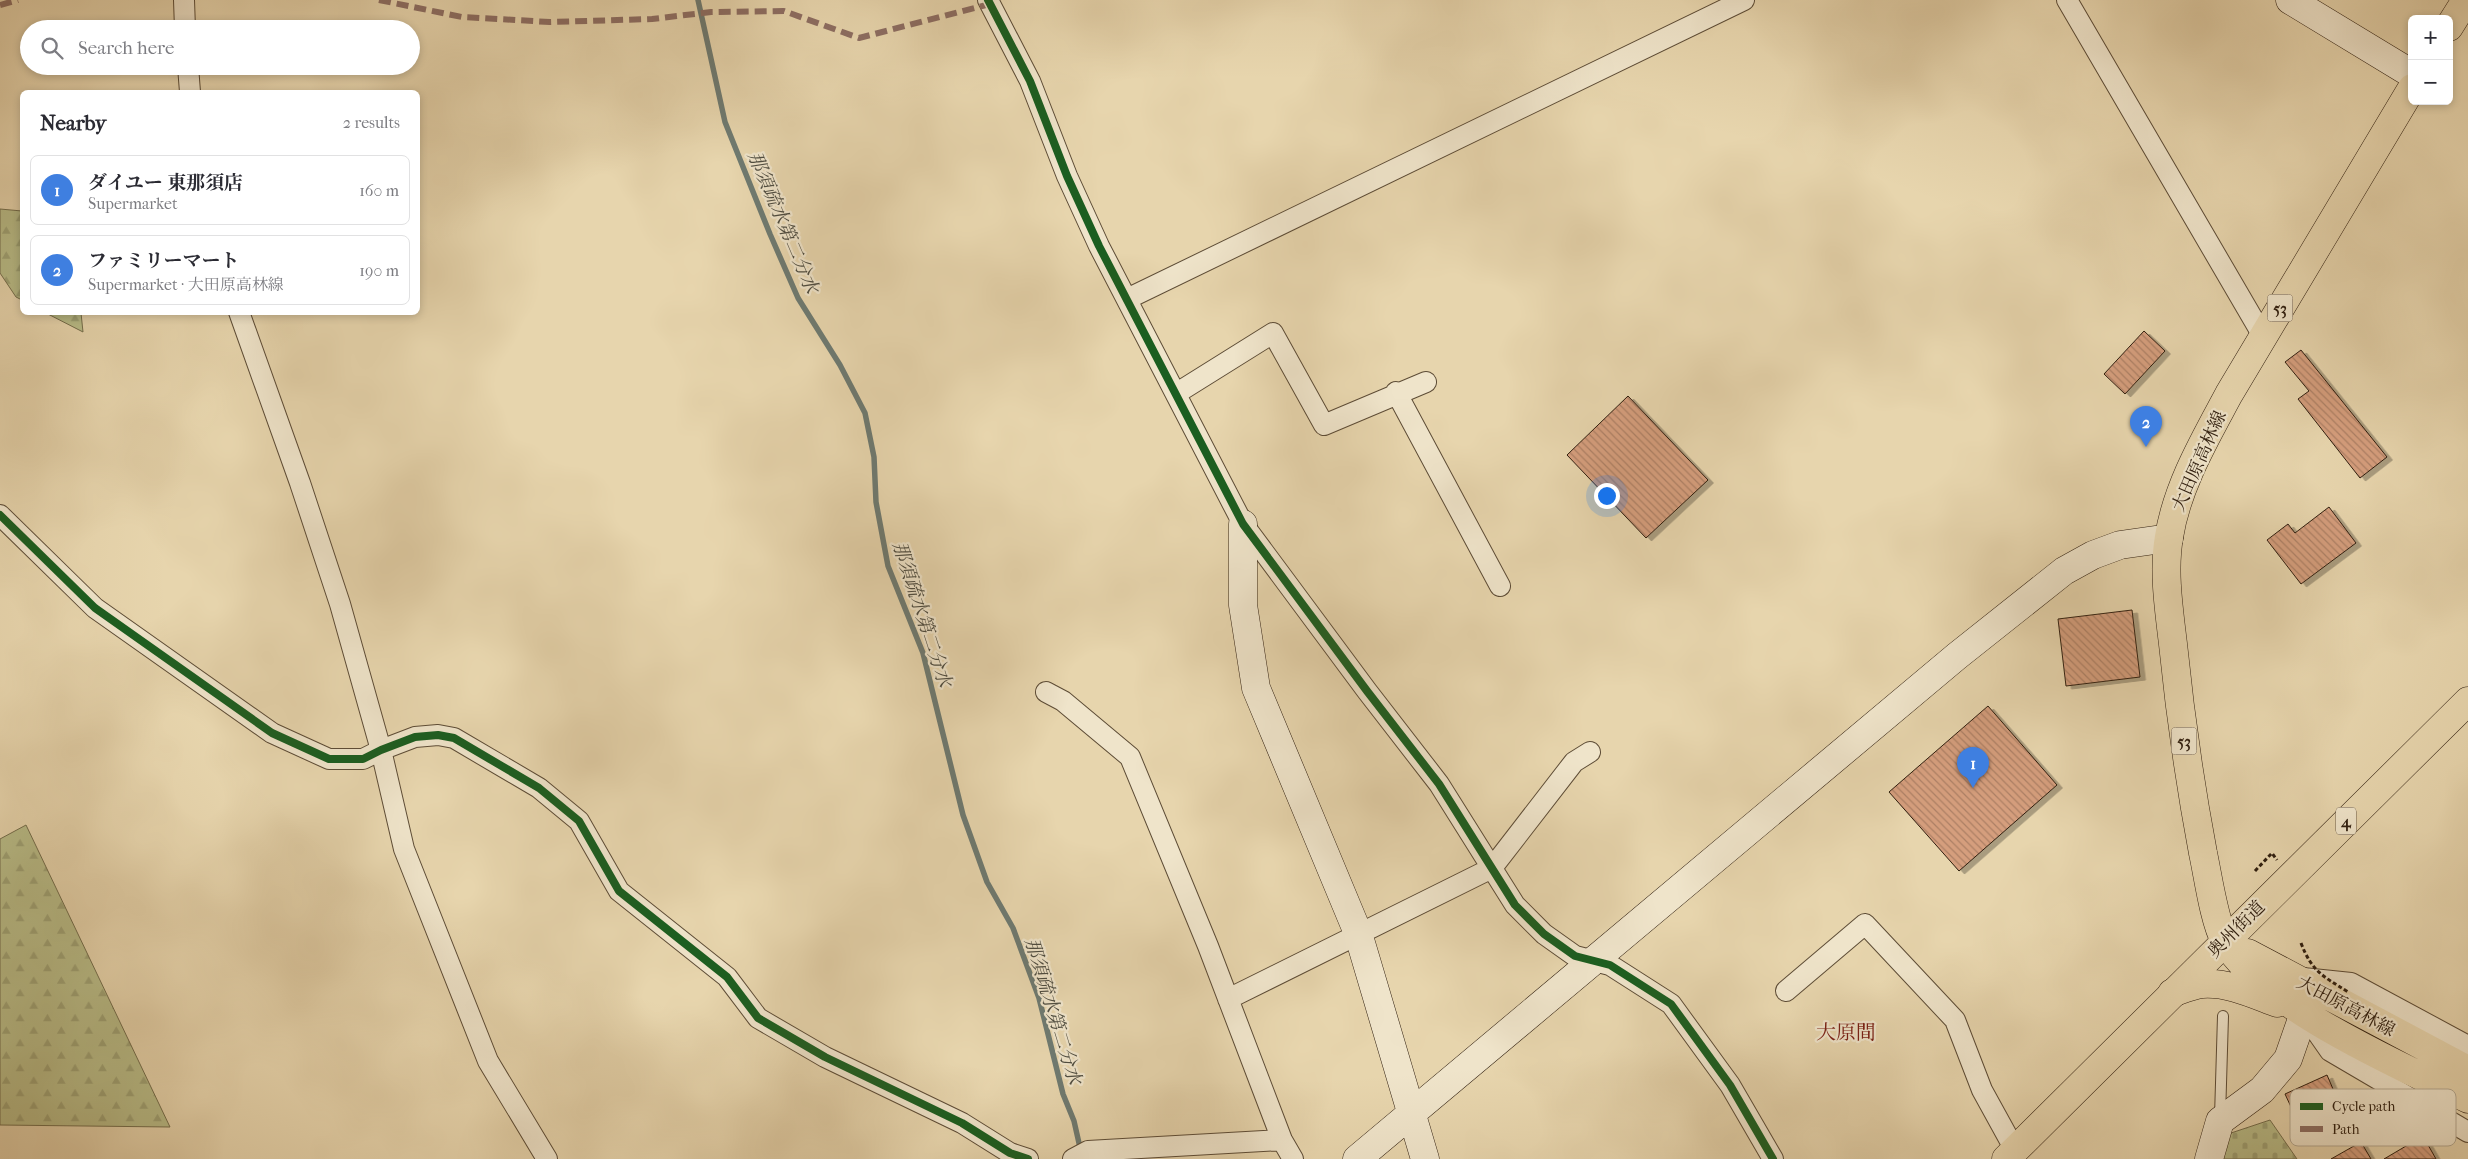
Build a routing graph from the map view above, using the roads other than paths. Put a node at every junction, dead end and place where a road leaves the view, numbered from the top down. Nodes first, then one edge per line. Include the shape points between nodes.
1 (184, 0) edge
2 (988, 0) edge
3 (1744, 0) edge
4 (2067, 0) edge
5 (2290, 0) edge
6 (2466, 0) edge
7 (185, 20) edge
8 (2453, 21) edge
9 (2408, 72) edge
10 (189, 75) edge
11 (190, 90) edge
12 (2408, 95) edge
13 (1127, 299) junction
14 (240, 315) edge
15 (2263, 336) junction
16 (1426, 382) dead end
17 (1396, 392) junction
18 (1177, 393) junction
19 (0, 515) edge
20 (1243, 524) junction
21 (2169, 538) junction
22 (1500, 586) dead end
23 (1046, 692) dead end
24 (2468, 701) edge
25 (381, 750) junction
26 (1590, 752) dead end
27 (1492, 868) junction
28 (1358, 933) junction
29 (2225, 940) junction
30 (1594, 960) junction
31 (2289, 976) junction
32 (1786, 990) dead end
33 (2172, 993) junction
34 (1228, 999) junction
35 (2304, 1013) junction
36 (2223, 1016) dead end
37 (2468, 1046) edge
38 (2468, 1070) edge
39 (2395, 1089) edge
40 (2448, 1089) edge
41 (2456, 1093) edge
42 (2468, 1099) edge
43 (1412, 1111) junction
44 (2220, 1121) junction
45 (2456, 1125) edge
46 (2468, 1132) edge
47 (1282, 1140) junction
48 (2011, 1155) edge
49 (547, 1159) edge
50 (1028, 1159) edge
51 (1073, 1159) edge
52 (1293, 1159) edge
53 (1357, 1159) edge
54 (1425, 1159) edge
55 (1773, 1159) edge
56 (2209, 1159) edge

1 - 7 street
2 - 13 street via 1030,80 1067,176
3 - 13 street
4 - 15 street
5 - 9 street
6 - 8 main road
10 - 11 street
12 - 15 main road, 大田原高林線 / 53
13 - 18 street
14 - 25 street via 340,604
15 - 21 main road, 大田原高林線 / 53 via 2206,437 2186,481
16 - 17 street
17 - 18 street via 1324,425 1274,333
17 - 22 street
18 - 20 street
19 - 25 street via 95,608 272,733 328,759 363,759
20 - 27 street via 1439,784
20 - 28 street via 1243,605 1256,688
21 - 29 main road, 大田原高林線 / 53 via 2170,617 2188,773 2212,898
21 - 30 street via 2120,545 2064,571 1957,656
23 - 34 street via 1063,701 1130,757
24 - 29 main road, 奥州街道 / 4
25 - 49 street via 404,849 447,960 488,1061
25 - 50 street via 415,737 438,735 454,738 539,788 579,822 619,891 727,977 758,1018 825,1057 962,1123 1010,1153
26 - 27 street via 1574,762
27 - 28 street
27 - 30 street via 1515,905 1544,934 1575,956
28 - 34 street
28 - 43 street
29 - 31 main road, 大田原高林線
29 - 33 main road, 奥州街道 / 4
29 - 35 main road, 大田原高林線 / 53 via 2250,972
30 - 43 street
30 - 55 street via 1610,965 1672,1004 1730,1086
31 - 37 street via 2351,983
31 - 38 main road, 大田原高林線
32 - 48 street via 1865,924 1955,1020
33 - 35 main road, 大田原高林線 / 53 via 2201,984 2220,984
33 - 48 main road, 奥州街道 / 4
34 - 47 street
35 - 39 street via 2330,1051
35 - 40 main road, 大田原高林線 / 53
35 - 44 street via 2288,1059 2262,1090
36 - 44 lane
41 - 42 main road, 大田原高林線 / 53
43 - 53 street
43 - 54 street
44 - 56 street
45 - 46 street
47 - 51 street via 1088,1151
47 - 52 street

